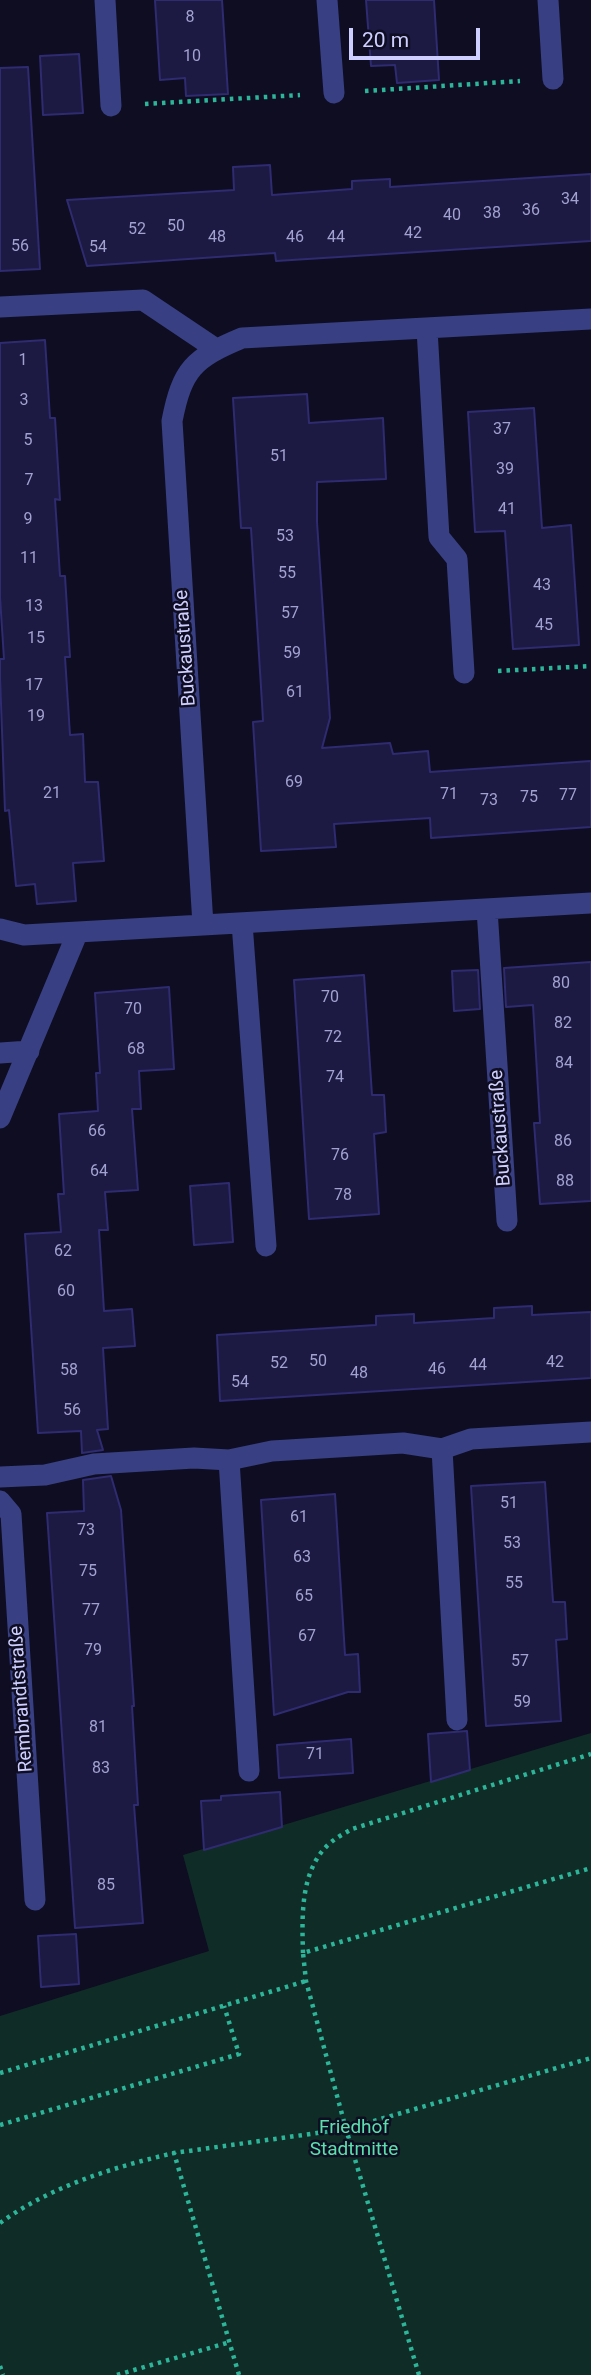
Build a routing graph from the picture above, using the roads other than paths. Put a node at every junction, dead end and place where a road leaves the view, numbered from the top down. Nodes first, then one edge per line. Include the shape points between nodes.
1 (105, 0) edge
2 (327, 0) edge
3 (548, 0) edge
4 (553, 79) dead end
5 (334, 93) dead end
6 (111, 107) dead end
7 (0, 307) edge
8 (591, 319) edge
9 (427, 329) junction
10 (216, 349) junction
11 (464, 673) road end
12 (591, 903) edge
13 (487, 909) junction
14 (242, 923) junction
15 (203, 925) junction
16 (0, 929) edge
17 (77, 934) junction
18 (29, 1051) junction
19 (0, 1053) edge
20 (0, 1118) edge
21 (507, 1221) dead end
22 (266, 1247) dead end
23 (591, 1432) edge
24 (442, 1449) junction
25 (229, 1460) junction
26 (0, 1477) edge
27 (0, 1501) edge
28 (457, 1720) dead end
29 (248, 1771) dead end
30 (35, 1900) dead end

1 - 6 street
2 - 5 street
3 - 4 street
7 - 10 street via 143,300
8 - 9 street, Buckaustraße
9 - 10 street, Buckaustraße via 242,338
9 - 11 street via 439,537 457,559
10 - 15 street, Buckaustraße via 192,366 177,392 172,421
12 - 13 street
13 - 14 street
13 - 21 street, Buckaustraße
14 - 15 street
14 - 22 street
15 - 17 street
16 - 17 street via 24,935
17 - 18 street
18 - 19 street
18 - 20 street
23 - 24 street via 471,1439
24 - 25 street via 404,1443 272,1451
24 - 28 street
25 - 26 street via 94,1464 45,1475
25 - 29 street
27 - 30 street, Rembrandtstraße via 11,1514

